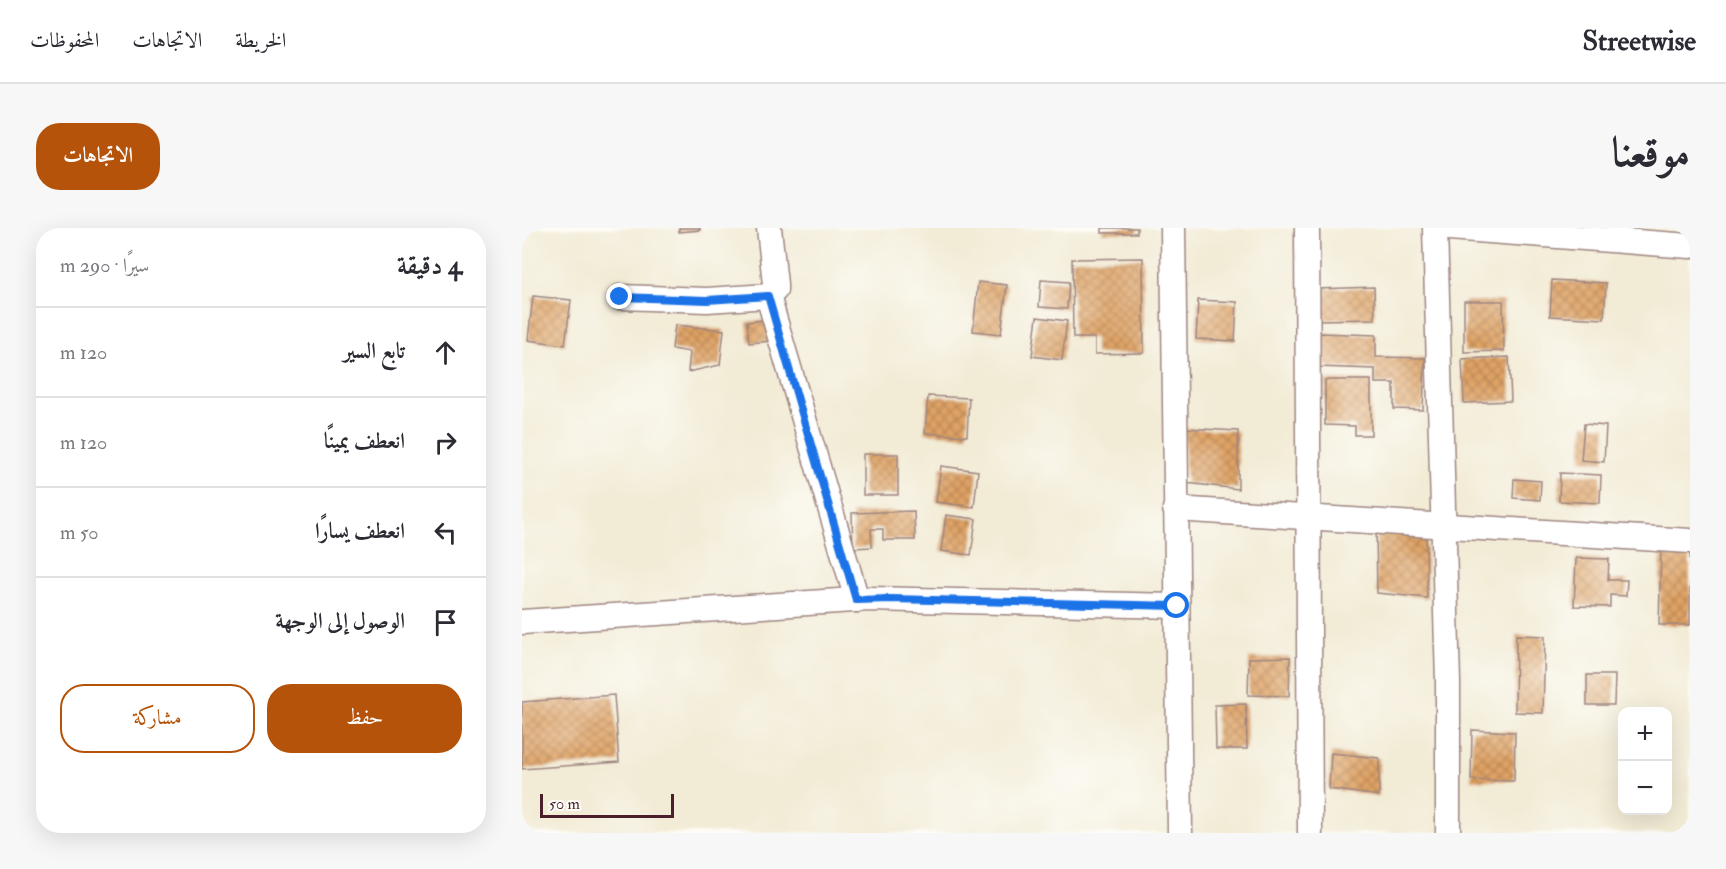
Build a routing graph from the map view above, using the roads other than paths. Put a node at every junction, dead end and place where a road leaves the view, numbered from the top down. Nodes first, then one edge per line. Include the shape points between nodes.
1 (769, 228) edge
2 (1173, 228) edge
3 (1306, 228) edge
4 (1435, 228) edge
5 (1449, 228) edge
6 (1690, 246) edge
7 (768, 296) junction
8 (620, 297) dead end
9 (1175, 509) junction
10 (1307, 517) junction
11 (1444, 526) junction
12 (1690, 540) edge
13 (856, 600) junction
14 (1177, 606) junction
15 (522, 622) edge
16 (1180, 833) edge
17 (1310, 833) edge
18 (1448, 833) edge

1 - 7 street via 775,290
2 - 9 street
3 - 10 street
4 - 11 street
5 - 6 street
7 - 8 street via 707,300
7 - 13 street
9 - 10 street
9 - 14 street
10 - 11 street
10 - 17 street
11 - 12 street
11 - 18 street
13 - 14 street
13 - 15 street
14 - 16 street

